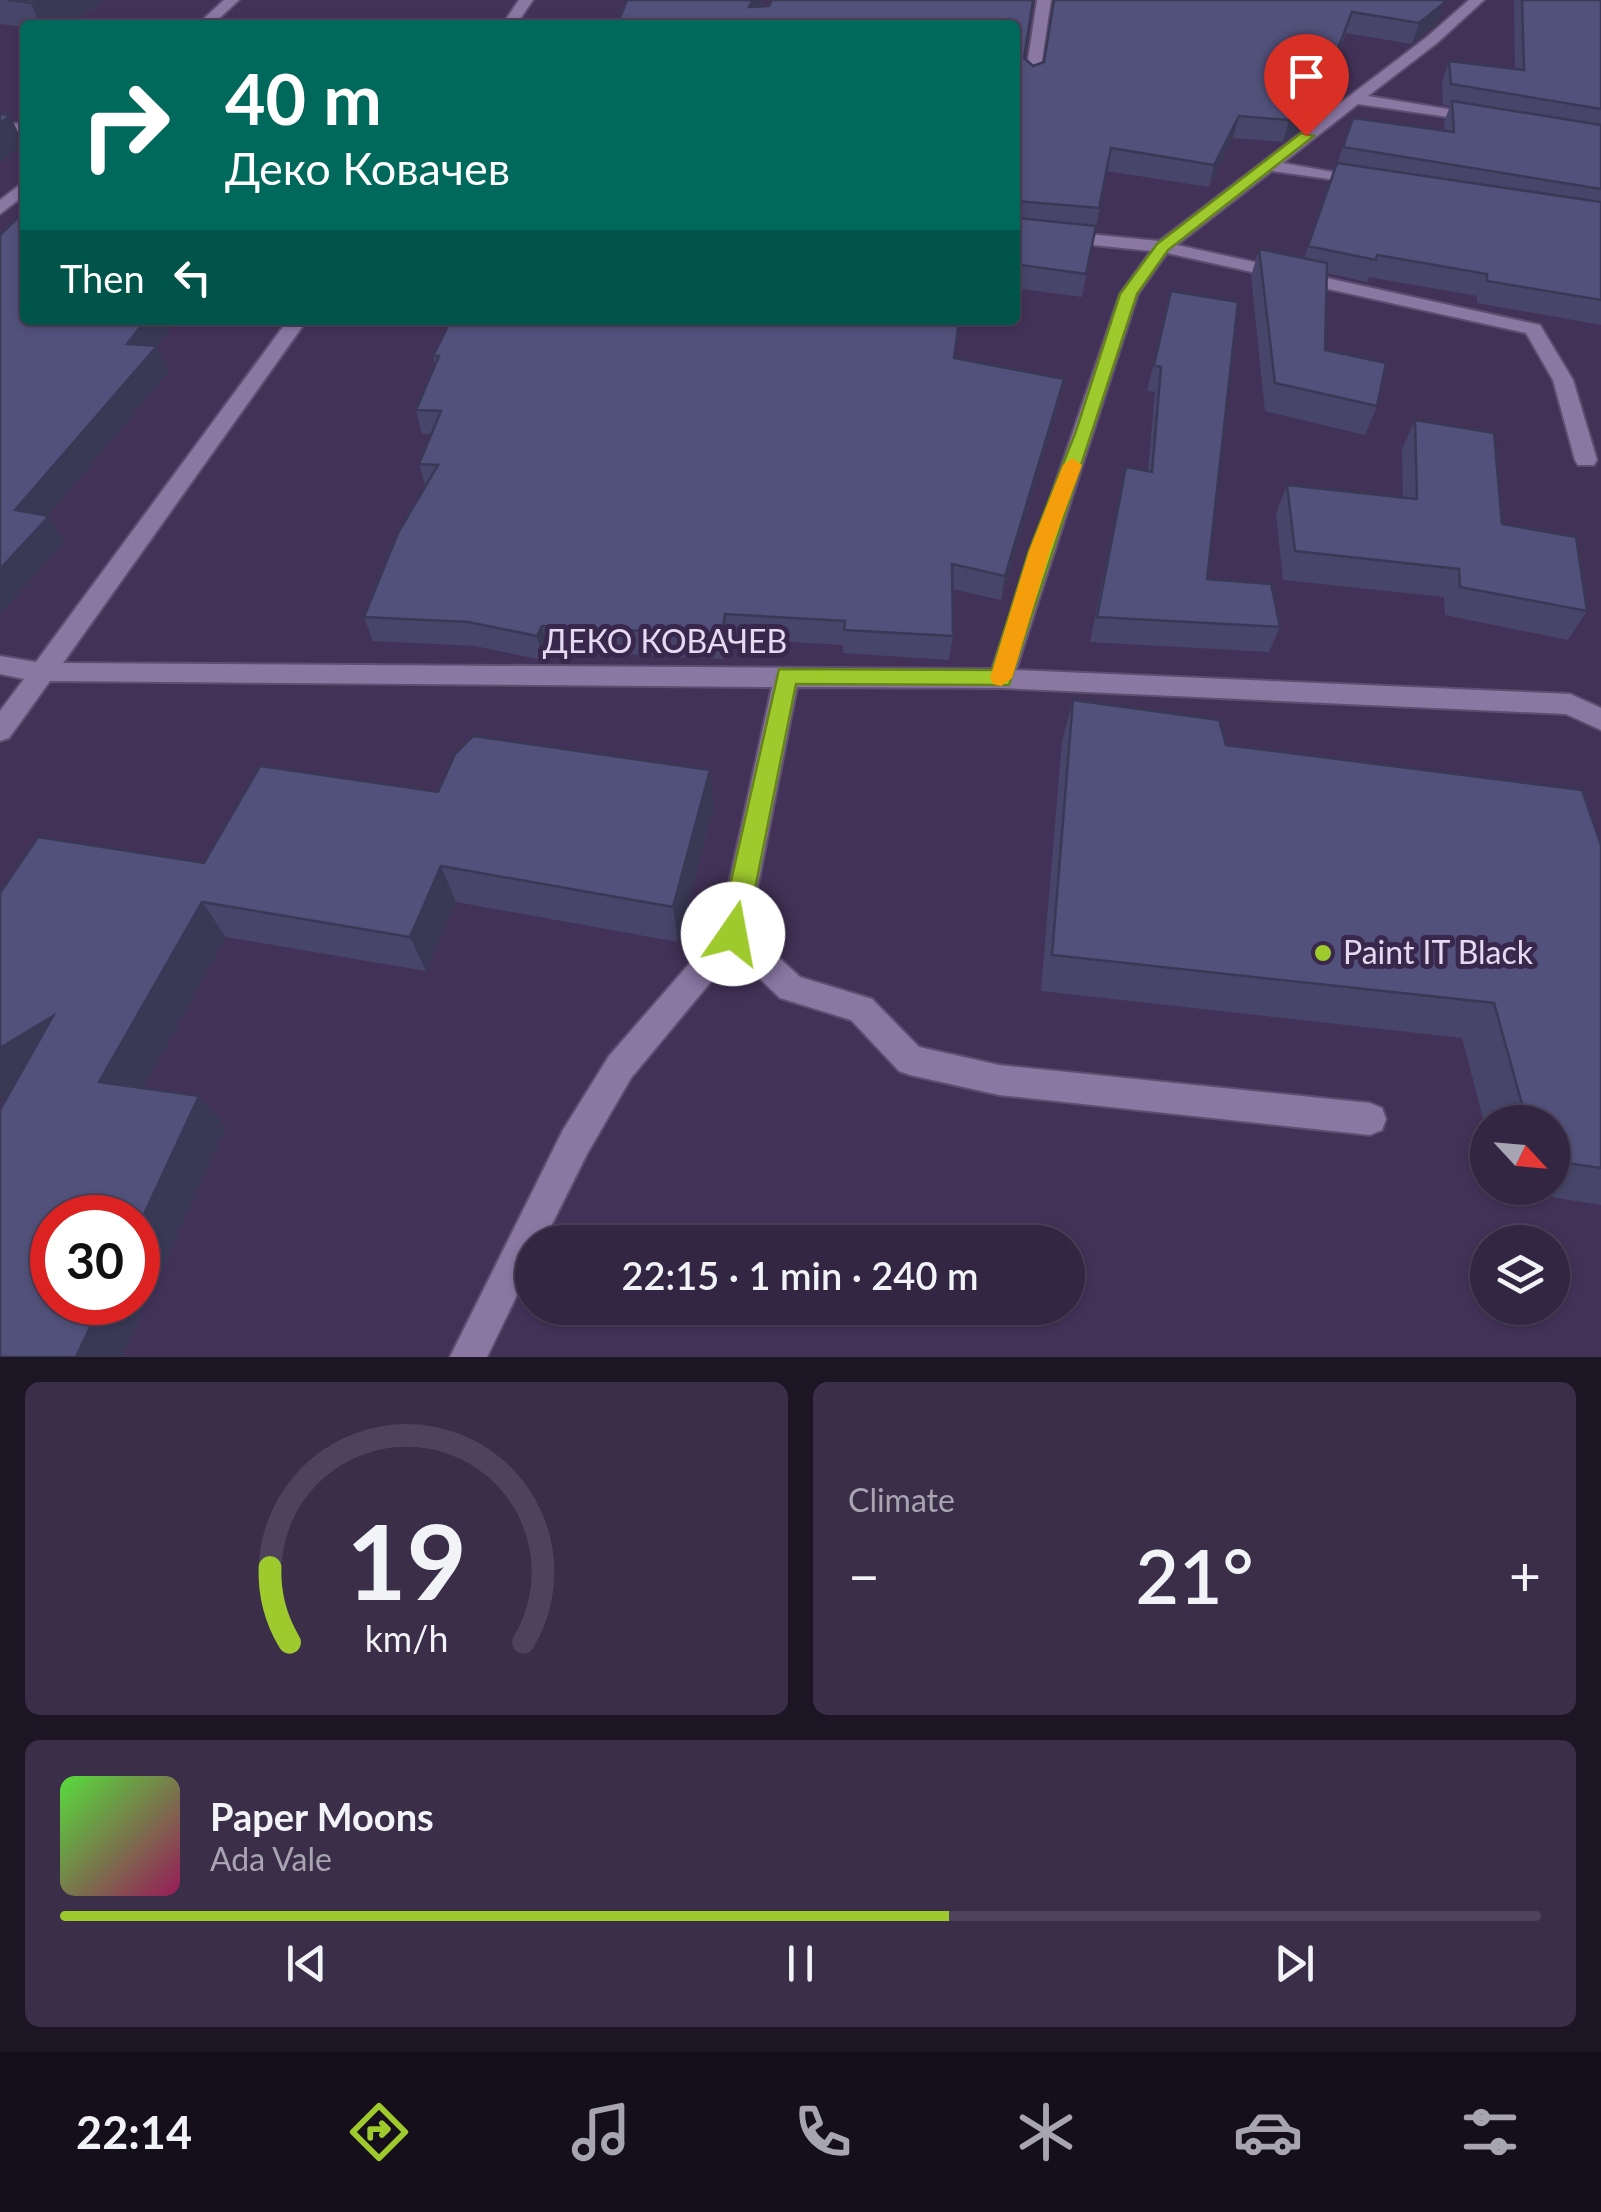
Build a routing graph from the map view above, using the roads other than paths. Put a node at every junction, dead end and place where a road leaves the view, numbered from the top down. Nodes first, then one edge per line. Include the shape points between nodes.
1 (232, 0) edge
2 (1044, 0) edge
3 (1477, 0) edge
4 (210, 20) edge
5 (1032, 80) edge
6 (1356, 99) junction
7 (1488, 121) edge
8 (1268, 165) junction
9 (1384, 184) edge
10 (20, 191) edge
11 (0, 210) edge
12 (1020, 233) edge
13 (1163, 247) junction
14 (294, 325) edge
15 (1586, 460) dead end
16 (0, 665) edge
17 (40, 672) junction
18 (787, 676) junction
19 (1001, 679) junction
20 (1601, 720) edge
21 (0, 731) edge
22 (733, 934) junction
23 (1370, 1120) dead end
24 (468, 1357) edge

1 - 4 street
2 - 5 street
3 - 6 street
6 - 7 street
6 - 8 street
8 - 9 street
8 - 13 street
10 - 11 street
12 - 13 street
13 - 15 street via 1533,329 1563,380
13 - 19 street via 1128,294
14 - 17 street
16 - 17 street, ДЕКО КОВАЧЕВ
17 - 18 street, ДЕКО КОВАЧЕВ
17 - 21 street
18 - 19 street, ДЕКО КОВАЧЕВ
18 - 22 street
19 - 20 street, ДЕКО КОВАЧЕВ via 1570,704
22 - 23 street via 791,988 861,1009 910,1060 1000,1080
22 - 24 street via 620,1068 575,1142

